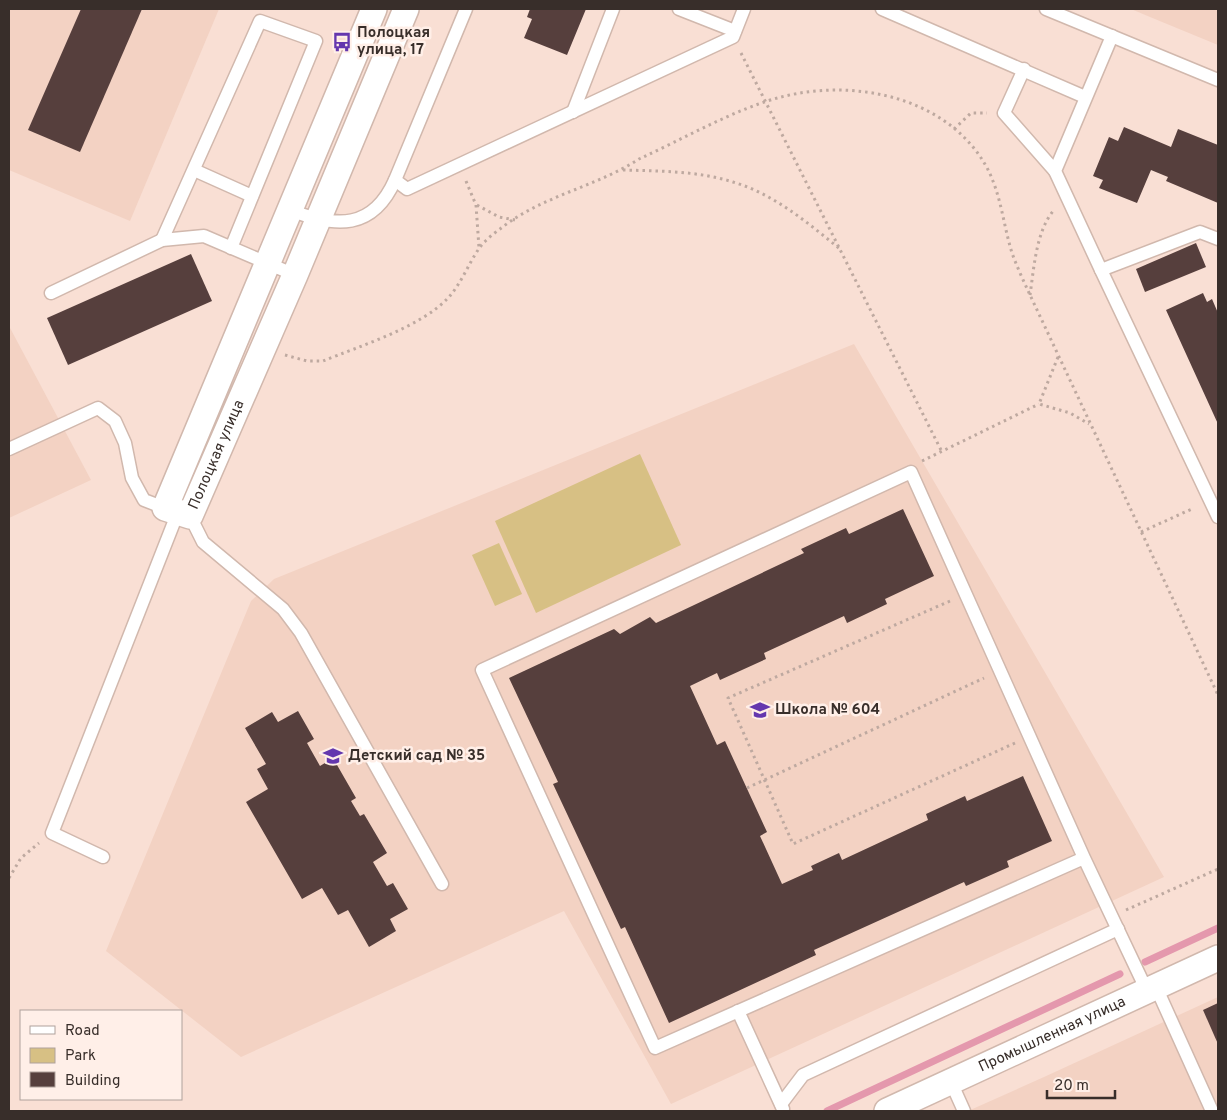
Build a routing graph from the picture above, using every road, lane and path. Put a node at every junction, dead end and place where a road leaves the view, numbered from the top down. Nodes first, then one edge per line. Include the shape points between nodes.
1 (374, 9) edge
2 (406, 9) edge
3 (466, 9) edge
4 (613, 9) edge
5 (679, 9) edge
6 (744, 9) edge
7 (882, 9) edge
8 (1046, 9) edge
9 (734, 34) junction
10 (1112, 36) junction
11 (1024, 69) junction
12 (1218, 80) edge
13 (1085, 97) junction
14 (767, 102) junction
15 (573, 112) junction
16 (1004, 113) junction
17 (954, 129) junction
18 (459, 164) junction
19 (194, 170) junction
20 (622, 170) junction
21 (1055, 171) junction
22 (395, 180) junction
23 (252, 196) junction
24 (1067, 196) junction
25 (476, 204) junction
26 (290, 210) junction
27 (515, 220) junction
28 (318, 221) junction
29 (1218, 239) edge
30 (162, 240) junction
31 (231, 248) junction
32 (479, 248) junction
33 (841, 250) junction
34 (268, 263) junction
35 (1101, 270) junction
36 (295, 275) junction
37 (51, 293) dead end
38 (1030, 295) junction
39 (282, 354) dead end
40 (1058, 357) junction
41 (1039, 404) junction
42 (1090, 424) junction
43 (9, 449) edge
44 (942, 452) junction
45 (911, 472) junction
46 (1210, 500) junction
47 (178, 512) junction
48 (1218, 517) edge
49 (1141, 532) junction
50 (965, 594) junction
51 (1000, 670) junction
52 (1218, 695) edge
53 (1029, 736) junction
54 (764, 780) junction
55 (747, 788) dead end
56 (52, 834) junction
57 (103, 857) dead end
58 (1084, 858) junction
59 (1218, 869) edge
60 (9, 878) edge
61 (442, 884) dead end
62 (1112, 916) junction
63 (1118, 930) junction
64 (1218, 958) edge
65 (1151, 989) junction
66 (738, 1011) junction
67 (950, 1082) junction
68 (782, 1107) edge
69 (887, 1111) edge
70 (964, 1111) edge
71 (1212, 1111) edge

1 - 26 street, Полоцкая улица
2 - 28 street, Полоцкая улица
3 - 22 lane
4 - 15 lane
5 - 9 lane
6 - 9 lane
7 - 11 lane
8 - 10 lane
9 - 14 path
9 - 15 lane
10 - 12 lane
10 - 13 lane
11 - 13 lane
11 - 16 lane
13 - 21 lane
14 - 17 path via 810,92 868,92 925,108 945,119
14 - 20 path via 639,159
14 - 33 path
15 - 18 lane
16 - 17 path via 971,113
16 - 21 lane
17 - 38 path via 975,149 990,174 1012,253
18 - 22 lane via 407,189
18 - 25 path
19 - 23 lane
19 - 23 lane via 260,21 316,41
19 - 30 lane
20 - 27 path
20 - 33 path via 688,173 735,182 780,204
21 - 24 lane
22 - 28 lane via 387,198 375,212 361,218
23 - 31 lane
24 - 35 lane
24 - 38 path via 1048,217
25 - 27 path via 499,217
25 - 32 path
26 - 28 lane
26 - 34 street, Полоцкая улица
27 - 32 path via 500,228
28 - 36 street, Полоцкая улица
29 - 35 lane via 1200,232
30 - 31 lane via 204,236
30 - 37 lane
31 - 34 lane
32 - 39 path via 449,298 415,322 323,361 307,361
33 - 44 path
34 - 36 lane
34 - 47 street, Полоцкая улица
35 - 46 lane
36 - 47 street, Полоцкая улица
38 - 40 path
40 - 41 path
40 - 42 path
41 - 42 path via 1070,413
41 - 44 path
42 - 49 path
43 - 47 lane via 98,408 115,421 125,443 132,478 144,500
44 - 45 path via 923,461
45 - 50 lane
45 - 66 lane via 482,670 655,1048
46 - 48 lane
46 - 49 path
47 - 56 lane
47 - 61 lane via 203,542 283,609 301,633
49 - 52 path
50 - 51 lane
50 - 54 path via 728,698
51 - 53 lane
51 - 54 path
53 - 54 path via 793,844
53 - 58 lane
54 - 55 path
56 - 57 lane
56 - 60 path via 21,858
58 - 62 lane
58 - 66 lane
59 - 62 path
62 - 63 lane
63 - 65 lane
63 - 68 lane via 803,1075
64 - 65 street, Промышленная улица
65 - 67 street, Промышленная улица
65 - 71 lane
66 - 68 lane
67 - 69 street, Промышленная улица
67 - 70 lane

